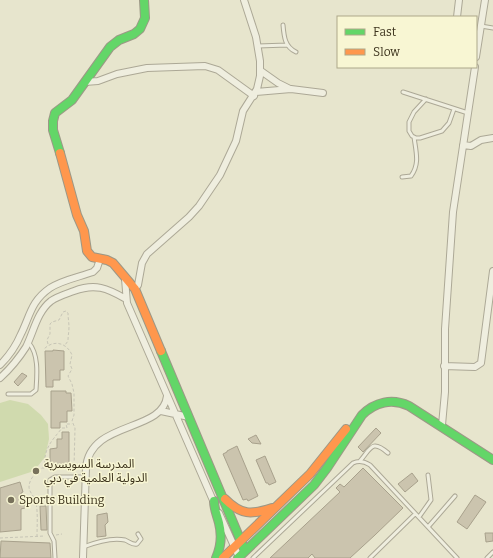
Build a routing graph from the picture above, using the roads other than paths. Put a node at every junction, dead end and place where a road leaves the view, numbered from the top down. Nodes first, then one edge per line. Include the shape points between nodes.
1 (144, 0) edge
2 (244, 0) edge
3 (459, 0) edge
4 (485, 0) edge
5 (457, 16) edge
6 (283, 25) dead end
7 (481, 26) junction
8 (493, 28) edge
9 (287, 45) junction
10 (258, 46) junction
11 (477, 51) edge
12 (296, 52) dead end
13 (475, 68) edge
14 (261, 71) junction
15 (85, 82) junction
16 (291, 89) junction
17 (403, 92) dead end
18 (323, 93) dead end
19 (255, 94) junction
20 (426, 99) junction
21 (454, 109) junction
22 (468, 114) junction
23 (414, 137) junction
24 (493, 138) edge
25 (463, 145) junction
26 (402, 177) dead end
27 (100, 259) junction
28 (493, 271) edge
29 (125, 279) junction
30 (135, 289) junction
31 (126, 299) junction
32 (486, 335) junction
33 (493, 335) edge
34 (28, 342) junction
35 (0, 365) edge
36 (444, 366) junction
37 (0, 378) edge
38 (8, 394) dead end
39 (167, 395) junction
40 (158, 413) junction
41 (174, 413) junction
42 (189, 416) junction
43 (177, 419) junction
44 (434, 420) junction
45 (442, 425) junction
46 (388, 453) dead end
47 (493, 460) edge
48 (360, 461) junction
49 (428, 475) dead end
50 (85, 477) junction
51 (222, 496) junction
52 (455, 496) dead end
53 (214, 501) junction
54 (275, 507) junction
55 (416, 514) junction
56 (418, 517) junction
57 (428, 527) junction
58 (138, 534) dead end
59 (241, 540) junction
60 (83, 547) junction
61 (234, 547) junction
62 (245, 551) junction
63 (493, 552) edge
64 (257, 554) junction
65 (55, 558) edge
66 (83, 558) edge
67 (216, 558) edge
68 (223, 558) edge
69 (238, 558) edge
70 (253, 558) edge
71 (260, 558) edge
72 (370, 558) edge
73 (457, 558) edge
74 (486, 558) edge

1 - 15 street via 144,18 140,29 112,44
2 - 10 street
3 - 5 street
4 - 7 street
6 - 9 lane
7 - 8 lane
7 - 11 street
9 - 10 lane
9 - 12 lane
10 - 14 street
13 - 22 street
14 - 16 street
14 - 19 street
15 - 19 street via 147,68 205,66 218,70
15 - 27 street via 72,100 55,113 52,125 77,215 84,231 87,251 92,257
16 - 18 street
16 - 19 street
17 - 20 lane
19 - 30 street via 242,111 236,140 217,180 189,217 147,254
20 - 21 lane
20 - 23 lane via 409,122 409,132
21 - 22 lane
21 - 23 lane via 449,123 442,131 420,138
22 - 25 street
23 - 26 lane via 417,164 411,176
24 - 25 street via 481,140 471,146
25 - 36 street via 452,220
27 - 29 street via 113,263
27 - 35 street via 93,272 54,285 39,298 29,313 18,342
28 - 32 street
29 - 30 street
29 - 31 street
30 - 42 street
31 - 34 street via 113,291 97,287 80,289 57,298 48,304 40,315
31 - 39 street
32 - 33 street
32 - 36 street via 480,365
34 - 37 street
34 - 38 lane via 36,356 36,390 31,394
36 - 45 street
39 - 40 street via 166,402
39 - 41 street
40 - 41 street
40 - 43 street
40 - 50 street via 98,442 86,462
41 - 42 street
41 - 43 street
42 - 51 street
43 - 53 street
44 - 45 street
44 - 54 street via 404,399 386,397 374,400 360,411 315,468
44 - 62 street via 407,404 381,403 371,407 359,418 314,485
45 - 47 street
46 - 48 lane via 375,445
48 - 55 lane via 370,465
48 - 64 lane via 353,463
49 - 56 lane via 430,500
50 - 60 street
50 - 65 lane via 55,477 50,480 50,532 54,541
51 - 54 street via 235,508 247,513
51 - 59 street
52 - 57 lane
53 - 61 street
53 - 67 street via 221,535
54 - 59 street
55 - 56 lane
55 - 72 lane
56 - 57 lane
57 - 73 lane
58 - 60 lane via 141,539 138,544 123,540 104,540
59 - 61 street
59 - 62 street
60 - 66 street
61 - 68 street
61 - 69 street
62 - 69 street
63 - 74 lane
64 - 70 lane
64 - 71 lane

